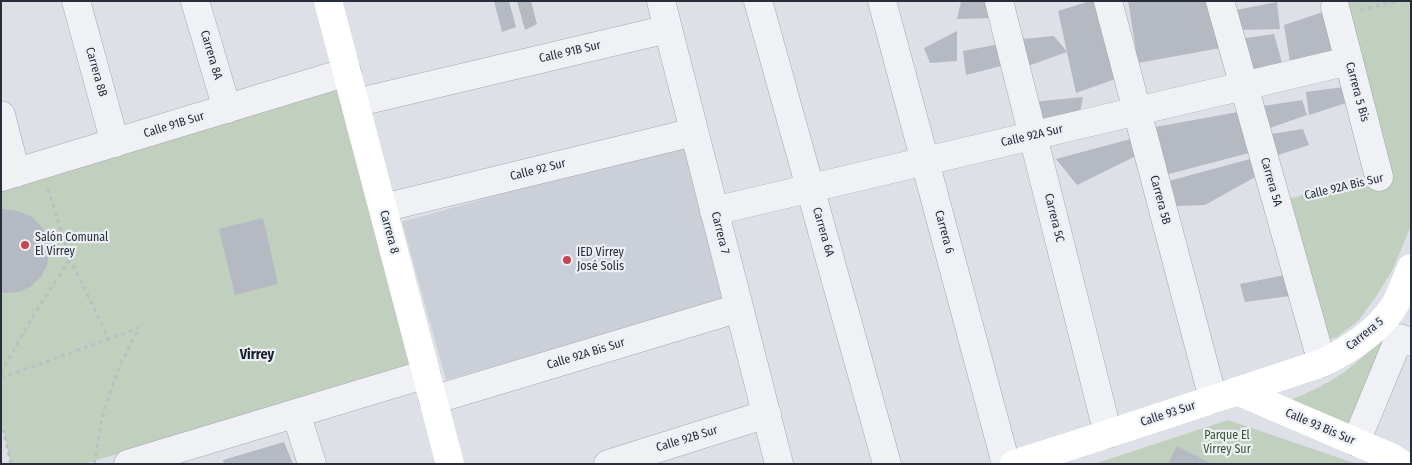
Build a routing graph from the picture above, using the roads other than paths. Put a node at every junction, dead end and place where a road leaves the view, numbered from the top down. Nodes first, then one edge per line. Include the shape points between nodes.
1 (76, 1) edge
2 (194, 1) edge
3 (328, 1) edge
4 (660, 1) edge
5 (758, 1) edge
6 (882, 1) edge
7 (999, 1) edge
8 (1108, 1) edge
9 (1220, 1) edge
10 (1336, 11) road end
11 (668, 29) junction
12 (1349, 61) junction
13 (347, 72) junction
14 (1244, 85) junction
15 (355, 103) junction
16 (227, 109) junction
17 (1137, 111) junction
18 (1, 114) edge
19 (694, 132) junction
20 (1033, 135) junction
21 (115, 143) junction
22 (925, 161) junction
23 (19, 172) edge
24 (1380, 177) road end
25 (810, 188) junction
26 (383, 208) junction
27 (714, 211) junction
28 (1411, 268) edge
29 (739, 308) junction
30 (1405, 340) edge
31 (1322, 363) junction
32 (426, 374) junction
33 (1225, 395) junction
34 (433, 400) junction
35 (296, 413) junction
36 (766, 414) junction
37 (1108, 434) junction
38 (1356, 442) junction
39 (197, 454) edge
40 (128, 464) edge
41 (312, 464) edge
42 (450, 464) edge
43 (608, 464) edge
44 (779, 464) edge
45 (887, 464) edge
46 (1006, 464) edge
47 (1014, 464) edge
48 (1402, 464) edge

1 - 21 street, Carrera 8B
2 - 16 street, Carrera 8A
3 - 13 street, Carrera 8
4 - 11 street, Carrera 7
5 - 25 street, Carrera 6A
6 - 22 street, Carrera 6
7 - 20 street, Carrera 5C
8 - 17 street, Carrera 5B
9 - 14 street, Carrera 5A
10 - 12 street, Carrera 5 Bis
11 - 15 street, Calle 91B Sur
11 - 19 street, Carrera 7
12 - 14 street, Calle 92A Sur
12 - 24 street, Carrera 5 Bis
13 - 15 street, Carrera 8
13 - 16 street, Calle 91B Sur
14 - 17 street, Calle 92A Sur
14 - 31 street, Carrera 5A
15 - 26 street, Carrera 8
16 - 21 street, Calle 91B Sur
17 - 20 street, Calle 92A Sur
17 - 33 street, Carrera 5B
18 - 23 street
19 - 26 street, Calle 92 Sur
19 - 27 street, Carrera 7
20 - 22 street, Calle 92A Sur
20 - 37 street, Carrera 5C
21 - 23 street, Calle 91B Sur
22 - 25 street, Calle 92A Sur
22 - 46 street, Carrera 6
25 - 27 street, Calle 92A Sur
25 - 45 street, Carrera 6A
26 - 32 street, Carrera 8
27 - 29 street, Carrera 7
28 - 31 street, Carrera 5 via 1396,302 1374,329 1353,346
29 - 34 street, Calle 92A Bis Sur
29 - 36 street, Carrera 7
30 - 38 street, Carrera 5
31 - 33 street, Calle 93 Sur
32 - 34 street, Carrera 8
32 - 35 street
33 - 37 street, Calle 93 Sur
33 - 38 street, Calle 93 Bis Sur
34 - 42 street, Carrera 8
35 - 39 street
35 - 41 street
36 - 43 street, Calle 92B Sur
36 - 44 street, Carrera 7
37 - 47 street, Calle 93 Sur
38 - 48 street, Calle 93 Bis Sur
39 - 40 street

